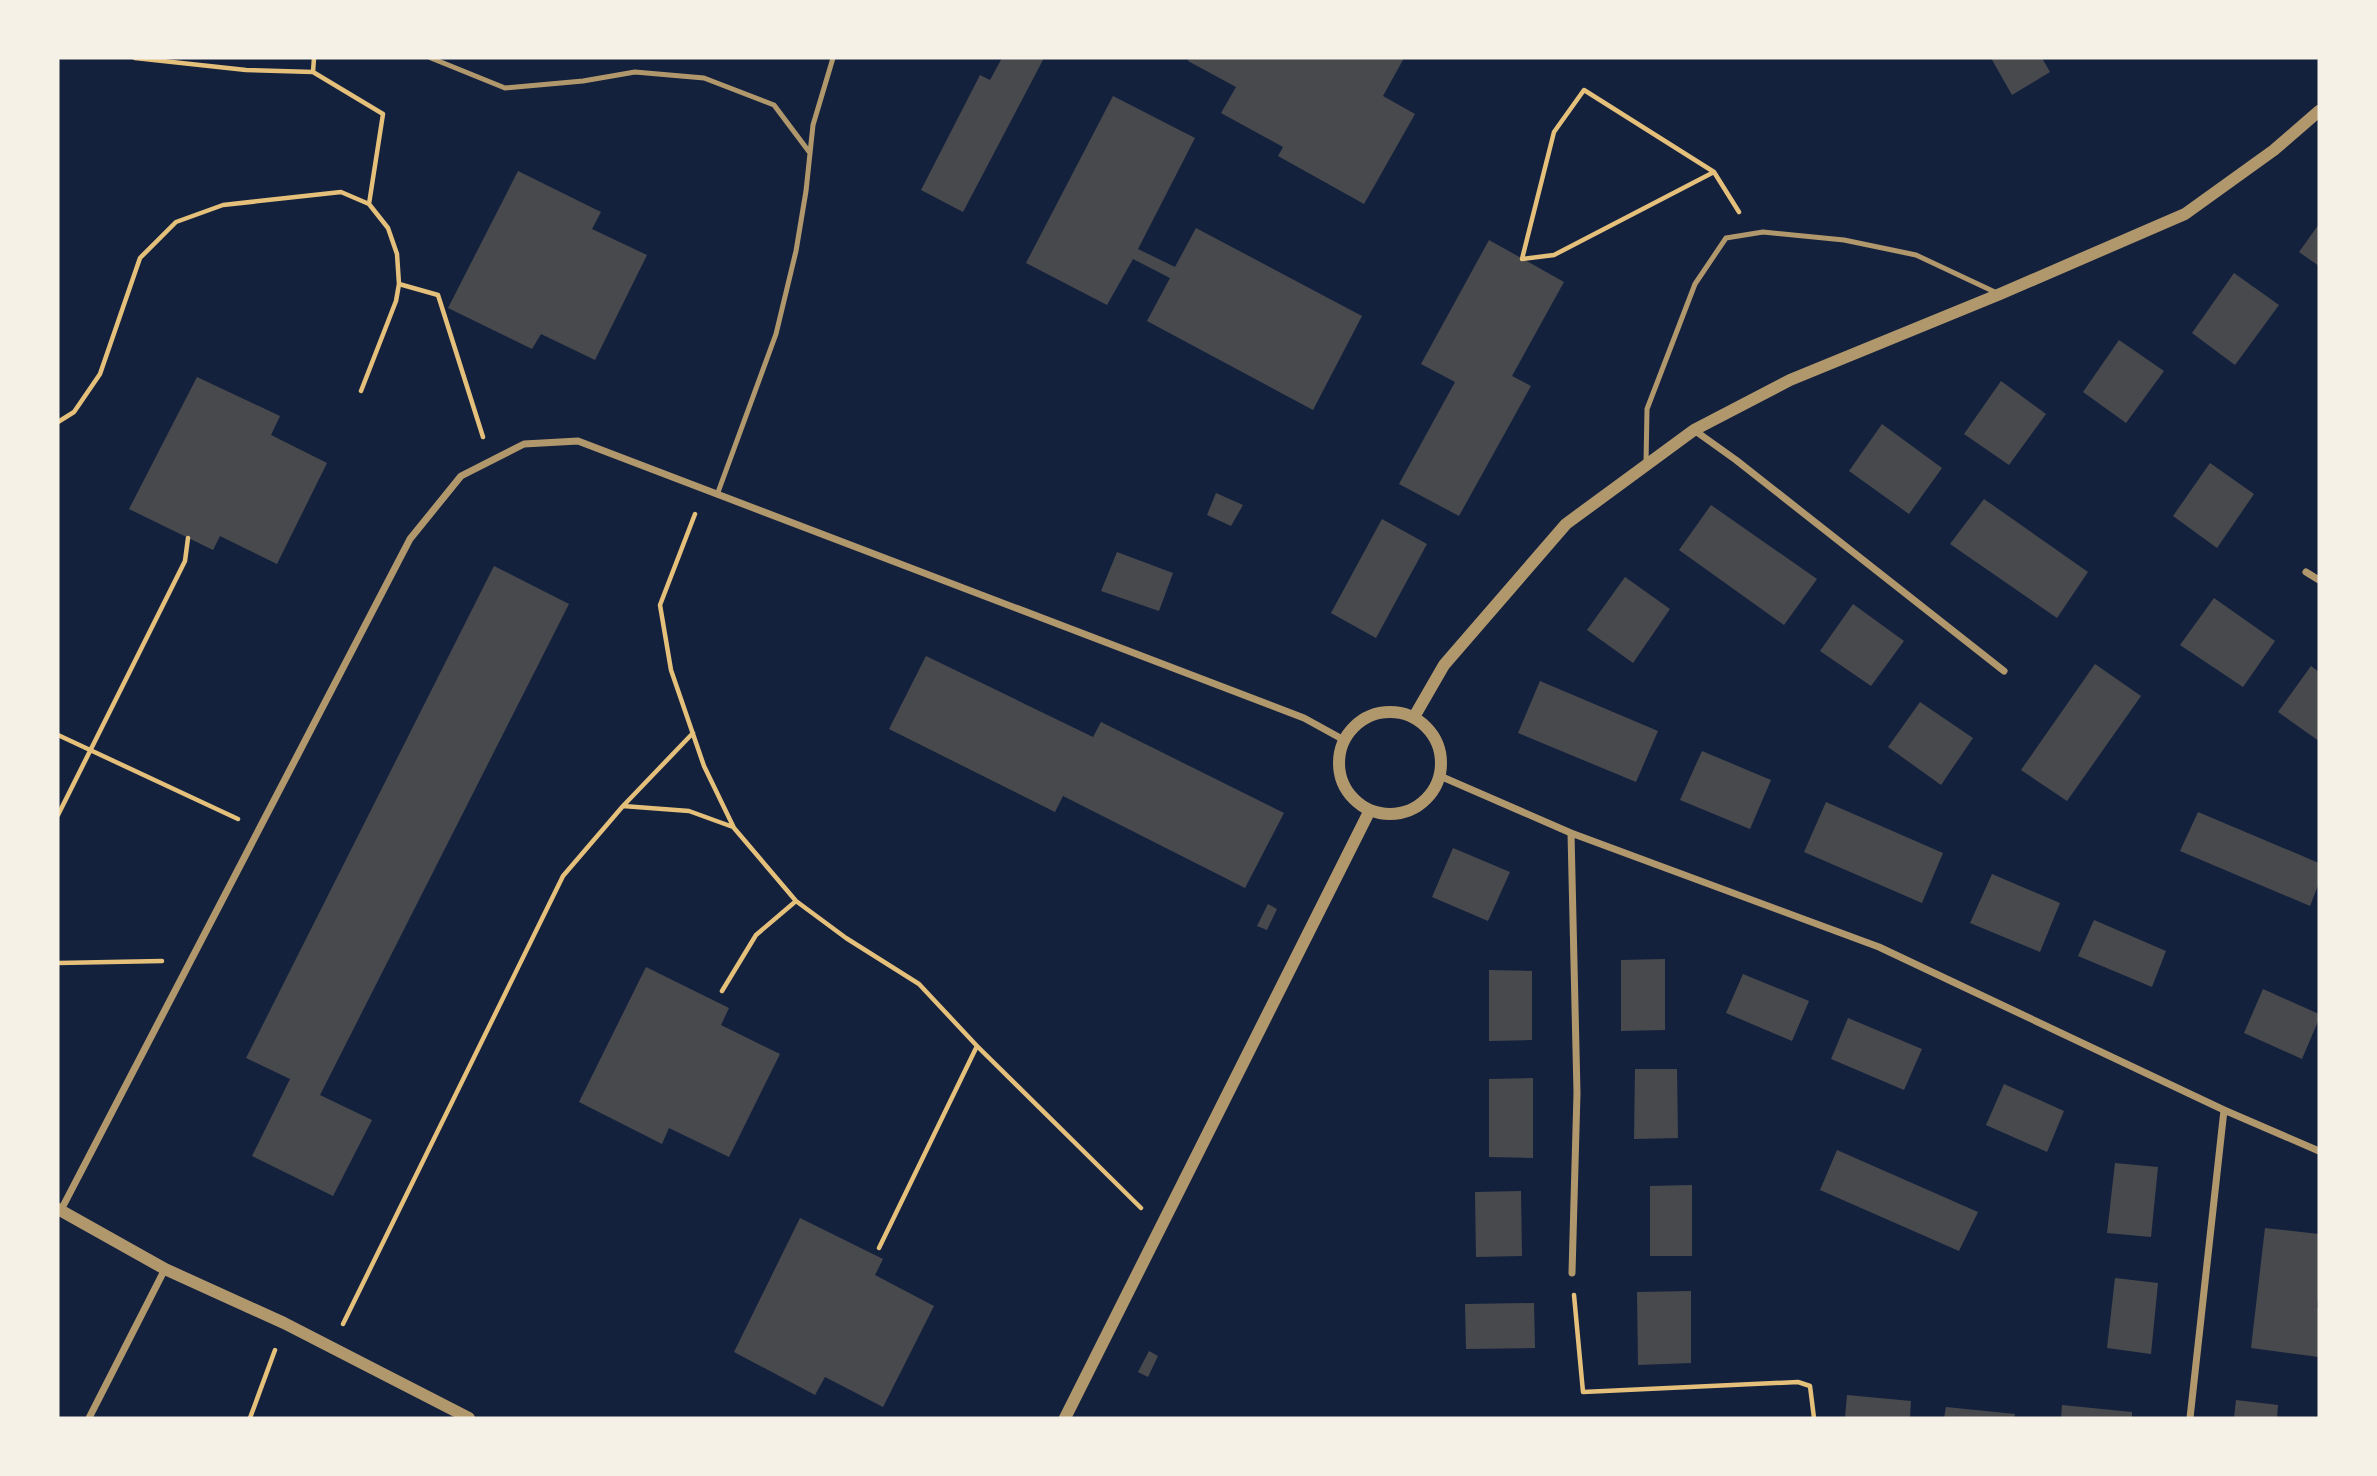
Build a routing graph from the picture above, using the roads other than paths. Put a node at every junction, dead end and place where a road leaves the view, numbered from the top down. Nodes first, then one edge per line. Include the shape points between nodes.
1 (431, 58) edge
2 (833, 58) edge
3 (2317, 118) edge
4 (810, 153) junction
5 (2000, 295) junction
6 (1694, 430) junction
7 (1646, 465) junction
8 (717, 495) junction
9 (2306, 572) dead end
10 (2319, 580) edge
11 (2004, 671) dead end
12 (1414, 717) junction
13 (1344, 740) junction
14 (1440, 776) junction
15 (1370, 810) junction
16 (1571, 833) junction
17 (2224, 1110) junction
18 (2319, 1151) edge
19 (59, 1209) edge
20 (165, 1269) junction
21 (1572, 1273) road end
22 (89, 1418) edge
23 (468, 1418) edge
24 (1065, 1418) edge
25 (2190, 1418) edge

1 - 4 lane via 505,88 583,82 635,72 704,78 774,105
2 - 4 lane via 813,125
3 - 5 street via 2185,214
4 - 8 lane via 796,251 776,334
5 - 6 street via 1790,380
5 - 7 lane via 1916,255 1844,240 1763,232 1726,238 1695,284 1647,409
6 - 7 street
6 - 11 street
7 - 12 street via 1566,524 1444,665
8 - 13 street via 1304,718
8 - 19 street via 578,441 524,444 461,476 411,539
9 - 10 street
12 - 13 street via 1382,712 1354,726
12 - 14 street via 1438,742
13 - 15 street via 1340,773 1356,801
14 - 15 street via 1433,792 1404,813
14 - 16 street
15 - 24 street
16 - 17 street via 1879,947
16 - 21 street via 1577,1093
17 - 18 street
17 - 25 street
19 - 20 street
20 - 22 street
20 - 23 street via 284,1323

